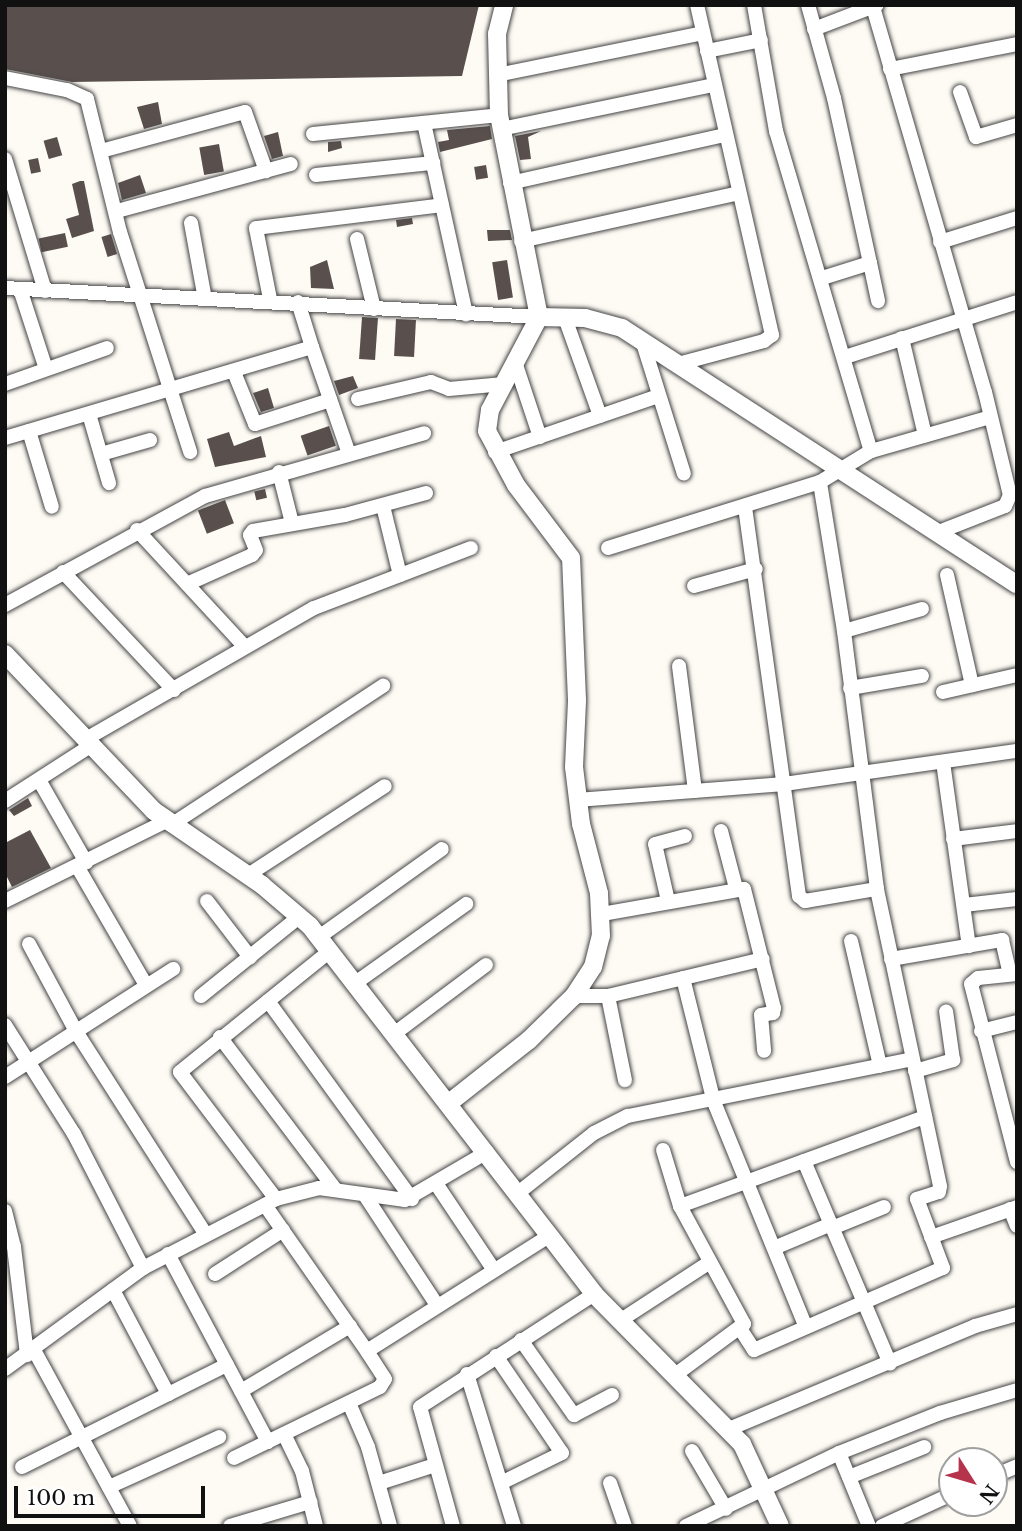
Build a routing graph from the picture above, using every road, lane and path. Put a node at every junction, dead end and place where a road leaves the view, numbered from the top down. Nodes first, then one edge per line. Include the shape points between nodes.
1 (505, 5) edge
2 (696, 5) edge
3 (754, 5) edge
4 (808, 5) edge
5 (875, 6) edge
6 (814, 29) junction
7 (703, 33) junction
8 (761, 40) junction
9 (1017, 44) edge
10 (707, 51) junction
11 (890, 69) junction
12 (497, 75) junction
13 (5, 78) edge
14 (714, 85) junction
15 (960, 92) dead end
16 (500, 122) junction
17 (424, 123) junction
18 (1017, 125) edge
19 (313, 134) dead end
20 (725, 135) junction
21 (101, 151) junction
22 (5, 159) edge
23 (433, 163) junction
24 (291, 164) dead end
25 (266, 171) junction
26 (316, 175) dead end
27 (510, 183) junction
28 (739, 193) junction
29 (442, 205) junction
30 (117, 211) junction
31 (1017, 218) edge
32 (191, 223) dead end
33 (357, 239) dead end
34 (521, 242) junction
35 (940, 242) junction
36 (870, 262) junction
37 (822, 278) junction
38 (13, 289) edge
39 (45, 291) junction
40 (139, 292) junction
41 (205, 299) junction
42 (270, 299) junction
43 (878, 301) dead end
44 (298, 302) junction
45 (1017, 302) edge
46 (374, 309) junction
47 (466, 314) junction
48 (539, 317) junction
49 (565, 318) junction
50 (964, 319) junction
51 (902, 338) junction
52 (642, 340) junction
53 (312, 347) junction
54 (107, 348) dead end
55 (845, 357) junction
56 (678, 364) junction
57 (516, 365) junction
58 (46, 369) junction
59 (234, 372) junction
60 (5, 384) edge
61 (504, 384) junction
62 (172, 391) junction
63 (659, 396) junction
64 (358, 399) dead end
65 (330, 400) junction
66 (89, 414) junction
67 (600, 416) junction
68 (990, 417) junction
69 (29, 431) junction
70 (424, 433) dead end
71 (925, 435) junction
72 (540, 437) junction
73 (5, 438) edge
74 (149, 440) dead end
75 (871, 451) junction
76 (190, 452) dead end
77 (495, 452) junction
78 (101, 454) junction
79 (349, 454) junction
80 (839, 470) junction
81 (279, 472) junction
82 (684, 474) dead end
83 (820, 482) junction
84 (109, 483) dead end
85 (426, 493) dead end
86 (383, 506) junction
87 (52, 507) dead end
88 (745, 507) junction
89 (292, 523) junction
90 (137, 530) junction
91 (936, 533) junction
92 (471, 548) dead end
93 (608, 548) dead end
94 (756, 569) junction
95 (63, 572) junction
96 (400, 575) junction
97 (947, 575) dead end
98 (187, 584) junction
99 (1017, 584) edge
100 (694, 586) dead end
101 (5, 605) edge
102 (922, 609) dead end
103 (845, 631) junction
104 (245, 647) junction
105 (5, 654) edge
106 (679, 666) dead end
107 (1017, 675) edge
108 (922, 676) dead end
109 (972, 685) junction
110 (383, 686) dead end
111 (850, 688) junction
112 (174, 690) junction
113 (943, 692) dead end
114 (89, 742) junction
115 (1017, 751) edge
116 (943, 762) junction
117 (862, 772) junction
118 (39, 780) junction
119 (784, 784) junction
120 (385, 786) dead end
121 (695, 791) junction
122 (577, 800) junction
123 (5, 801) edge
124 (168, 823) junction
125 (721, 831) dead end
126 (1017, 831) edge
127 (685, 836) dead end
128 (953, 839) junction
129 (442, 849) dead end
130 (81, 864) junction
131 (248, 875) junction
132 (736, 888) junction
133 (877, 889) junction
134 (1017, 899) edge
135 (5, 901) edge
136 (207, 901) dead end
137 (668, 901) junction
138 (466, 904) dead end
139 (964, 905) junction
140 (602, 914) junction
141 (300, 916) junction
142 (851, 941) dead end
143 (29, 944) dead end
144 (325, 944) junction
145 (969, 946) junction
146 (250, 957) junction
147 (762, 959) junction
148 (891, 959) junction
149 (486, 965) dead end
150 (173, 969) dead end
151 (1013, 974) edge
152 (683, 978) junction
153 (354, 984) junction
154 (146, 985) junction
155 (201, 996) dead end
156 (574, 996) junction
157 (608, 996) junction
158 (268, 1001) junction
159 (946, 1010) dead end
160 (1017, 1022) edge
161 (5, 1025) edge
162 (981, 1031) junction
163 (77, 1033) junction
164 (394, 1034) junction
165 (220, 1037) junction
166 (764, 1051) dead end
167 (27, 1065) junction
168 (913, 1065) junction
169 (880, 1066) junction
170 (5, 1077) edge
171 (625, 1080) dead end
172 (714, 1102) junction
173 (449, 1103) junction
174 (925, 1117) junction
175 (663, 1150) dead end
176 (487, 1152) junction
177 (804, 1161) junction
178 (1017, 1162) edge
179 (746, 1182) junction
180 (437, 1185) junction
181 (335, 1189) junction
182 (518, 1193) junction
183 (366, 1197) junction
184 (412, 1199) junction
185 (271, 1202) junction
186 (680, 1206) junction
187 (884, 1207) dead end
188 (1013, 1208) edge
189 (6, 1210) edge
190 (832, 1226) junction
191 (1017, 1226) edge
192 (283, 1230) junction
193 (205, 1233) junction
194 (549, 1236) junction
195 (931, 1237) junction
196 (774, 1248) junction
197 (168, 1254) junction
198 (710, 1262) junction
199 (143, 1268) junction
200 (494, 1270) junction
201 (215, 1274) dead end
202 (113, 1290) junction
203 (594, 1294) junction
204 (864, 1304) junction
205 (437, 1305) junction
206 (1017, 1314) edge
207 (621, 1320) junction
208 (350, 1326) junction
209 (806, 1327) junction
210 (741, 1330) junction
211 (521, 1340) junction
212 (367, 1351) junction
213 (31, 1352) junction
214 (496, 1356) junction
215 (890, 1364) junction
216 (227, 1365) junction
217 (5, 1369) edge
218 (467, 1374) junction
219 (675, 1375) junction
220 (1017, 1390) edge
221 (241, 1391) junction
222 (169, 1394) junction
223 (612, 1395) dead end
224 (349, 1403) junction
225 (729, 1429) junction
226 (285, 1434) junction
227 (82, 1437) junction
228 (219, 1437) dead end
229 (268, 1442) junction
230 (924, 1447) dead end
231 (692, 1451) dead end
232 (839, 1453) junction
233 (234, 1458) dead end
234 (435, 1465) junction
235 (22, 1467) dead end
236 (849, 1477) junction
237 (379, 1483) junction
238 (501, 1483) junction
239 (610, 1483) dead end
240 (109, 1487) junction
241 (765, 1489) junction
242 (938, 1500) edge
243 (310, 1502) junction
244 (726, 1509) junction
245 (130, 1526) edge
246 (230, 1526) edge
247 (316, 1526) edge
248 (390, 1526) edge
249 (453, 1526) edge
250 (514, 1526) edge
251 (625, 1526) edge
252 (686, 1526) edge
253 (780, 1526) edge
254 (869, 1526) edge
255 (882, 1526) edge

1 - 12 street via 497,34
2 - 7 street
3 - 8 street
4 - 6 street
5 - 6 street
5 - 11 street
6 - 36 street
7 - 10 street
7 - 12 street
8 - 10 street
8 - 37 street via 776,131
9 - 11 street
10 - 14 street
11 - 35 street
12 - 16 street
13 - 21 street via 83,96
14 - 16 street
14 - 20 street
15 - 18 street via 974,136
16 - 17 street
16 - 27 street
17 - 19 street
17 - 23 street
20 - 27 street
20 - 28 street
21 - 25 street via 246,112
21 - 30 street
22 - 39 street
23 - 26 street
23 - 29 street
24 - 25 street
25 - 30 street
27 - 34 street
28 - 34 street
28 - 56 street via 772,335
29 - 42 street via 256,228
29 - 47 street
30 - 40 street
31 - 35 street
32 - 41 street
33 - 46 street
34 - 48 street
35 - 50 street
36 - 37 street
36 - 43 street
37 - 55 street
38 - 39 street
38 - 58 street
39 - 40 street
40 - 41 street
40 - 62 street
41 - 42 street
42 - 44 street
44 - 46 street
44 - 53 street
45 - 50 street
46 - 47 street
47 - 48 street
48 - 49 street
48 - 57 street
49 - 52 street via 604,321
49 - 67 street
50 - 51 street
50 - 68 street
51 - 55 street
51 - 71 street
52 - 56 street
52 - 63 street
53 - 59 street
53 - 65 street
54 - 58 street
55 - 75 street
56 - 80 street
57 - 61 street
57 - 72 street
58 - 60 street
59 - 62 street
59 - 65 street via 255,424
61 - 64 street via 449,389 431,382
61 - 77 street via 487,419
62 - 66 street
62 - 76 street
63 - 67 street
63 - 82 street
65 - 79 street
66 - 69 street
66 - 78 street
67 - 72 street
68 - 71 street
68 - 91 street via 1008,503
69 - 73 street
69 - 87 street
70 - 79 street
71 - 75 street
72 - 77 street
74 - 78 street
75 - 80 street
77 - 122 street via 570,558
78 - 84 street
79 - 81 street
80 - 83 street
80 - 91 street
81 - 89 street
81 - 90 street via 205,496
83 - 88 street
83 - 103 street
85 - 86 street
86 - 89 street
86 - 96 street
88 - 93 street
88 - 94 street
89 - 98 street via 253,531 256,550 252,555
90 - 95 street
90 - 98 street
91 - 99 street
92 - 96 street
94 - 100 street
94 - 119 street
95 - 101 street
95 - 112 street
96 - 104 street via 314,608
97 - 109 street
98 - 104 street
102 - 103 street
103 - 111 street
104 - 112 street
105 - 114 street
106 - 121 street
107 - 109 street
108 - 111 street
109 - 113 street
110 - 124 street
111 - 117 street
112 - 114 street
114 - 118 street
114 - 124 street
115 - 116 street
116 - 117 street
116 - 128 street
117 - 119 street
117 - 133 street
118 - 123 street
118 - 130 street
119 - 121 street
119 - 133 street via 801,900
120 - 131 street
121 - 122 street
122 - 140 street
124 - 130 street
124 - 131 street
125 - 132 street
126 - 128 street
127 - 137 street via 655,844
128 - 139 street
129 - 144 street
130 - 135 street
130 - 154 street
131 - 141 street
132 - 137 street
132 - 147 street via 747,893
133 - 148 street
134 - 139 street
136 - 146 street
137 - 140 street
138 - 153 street
139 - 145 street
140 - 156 street via 598,954
141 - 144 street
141 - 146 street
142 - 169 street
143 - 163 street
144 - 153 street
144 - 158 street
145 - 148 street
145 - 151 street via 1004,942
146 - 155 street
147 - 152 street
147 - 166 street via 774,1008 761,1017
148 - 168 street
149 - 164 street
150 - 154 street
151 - 162 street via 971,981
152 - 157 street
152 - 172 street
153 - 164 street
154 - 163 street
156 - 157 street
156 - 173 street via 529,1040
157 - 171 street
158 - 165 street
158 - 184 street
159 - 168 street via 953,1060
160 - 162 street
161 - 167 street
162 - 178 street
163 - 167 street
163 - 193 street
164 - 173 street
165 - 181 street
165 - 185 street via 180,1072
167 - 170 street
167 - 199 street via 74,1134
168 - 169 street
168 - 174 street
169 - 172 street
172 - 179 street
172 - 182 street via 613,1121
173 - 176 street
174 - 177 street
174 - 195 street via 940,1190 917,1199
175 - 186 street
176 - 180 street
176 - 182 street
177 - 179 street
177 - 190 street
179 - 186 street
179 - 196 street
180 - 184 street
180 - 200 street
181 - 183 street
181 - 185 street via 307,1188
182 - 194 street
183 - 184 street
183 - 205 street
185 - 192 street
185 - 193 street
186 - 198 street
187 - 190 street
188 - 191 street
188 - 195 street
189 - 213 street
190 - 196 street
190 - 204 street
192 - 201 street
192 - 208 street
193 - 197 street
194 - 200 street
194 - 203 street
195 - 204 street via 941,1270
196 - 209 street
197 - 199 street
197 - 216 street
198 - 207 street
198 - 210 street via 743,1321
199 - 202 street
200 - 205 street
202 - 213 street
202 - 222 street
203 - 207 street
203 - 211 street
204 - 209 street
204 - 215 street
205 - 212 street
206 - 215 street via 975,1326
207 - 219 street
208 - 212 street
208 - 221 street
209 - 210 street via 754,1350
210 - 219 street
211 - 214 street
211 - 223 street via 575,1415
212 - 224 street via 384,1383
213 - 217 street
213 - 227 street
214 - 218 street
214 - 238 street via 562,1453
215 - 225 street
216 - 221 street
216 - 222 street
218 - 234 street via 419,1407
218 - 238 street
219 - 225 street
220 - 232 street via 940,1413
221 - 229 street
222 - 227 street
224 - 226 street
224 - 237 street
225 - 241 street via 751,1458
226 - 229 street
226 - 243 street
227 - 235 street
227 - 240 street
228 - 240 street
229 - 233 street
230 - 236 street
231 - 244 street
232 - 236 street
232 - 241 street
234 - 237 street
234 - 249 street
236 - 254 street
237 - 248 street
238 - 250 street
239 - 251 street
240 - 245 street
241 - 244 street
241 - 253 street
242 - 255 street
243 - 246 street
243 - 247 street
244 - 252 street

